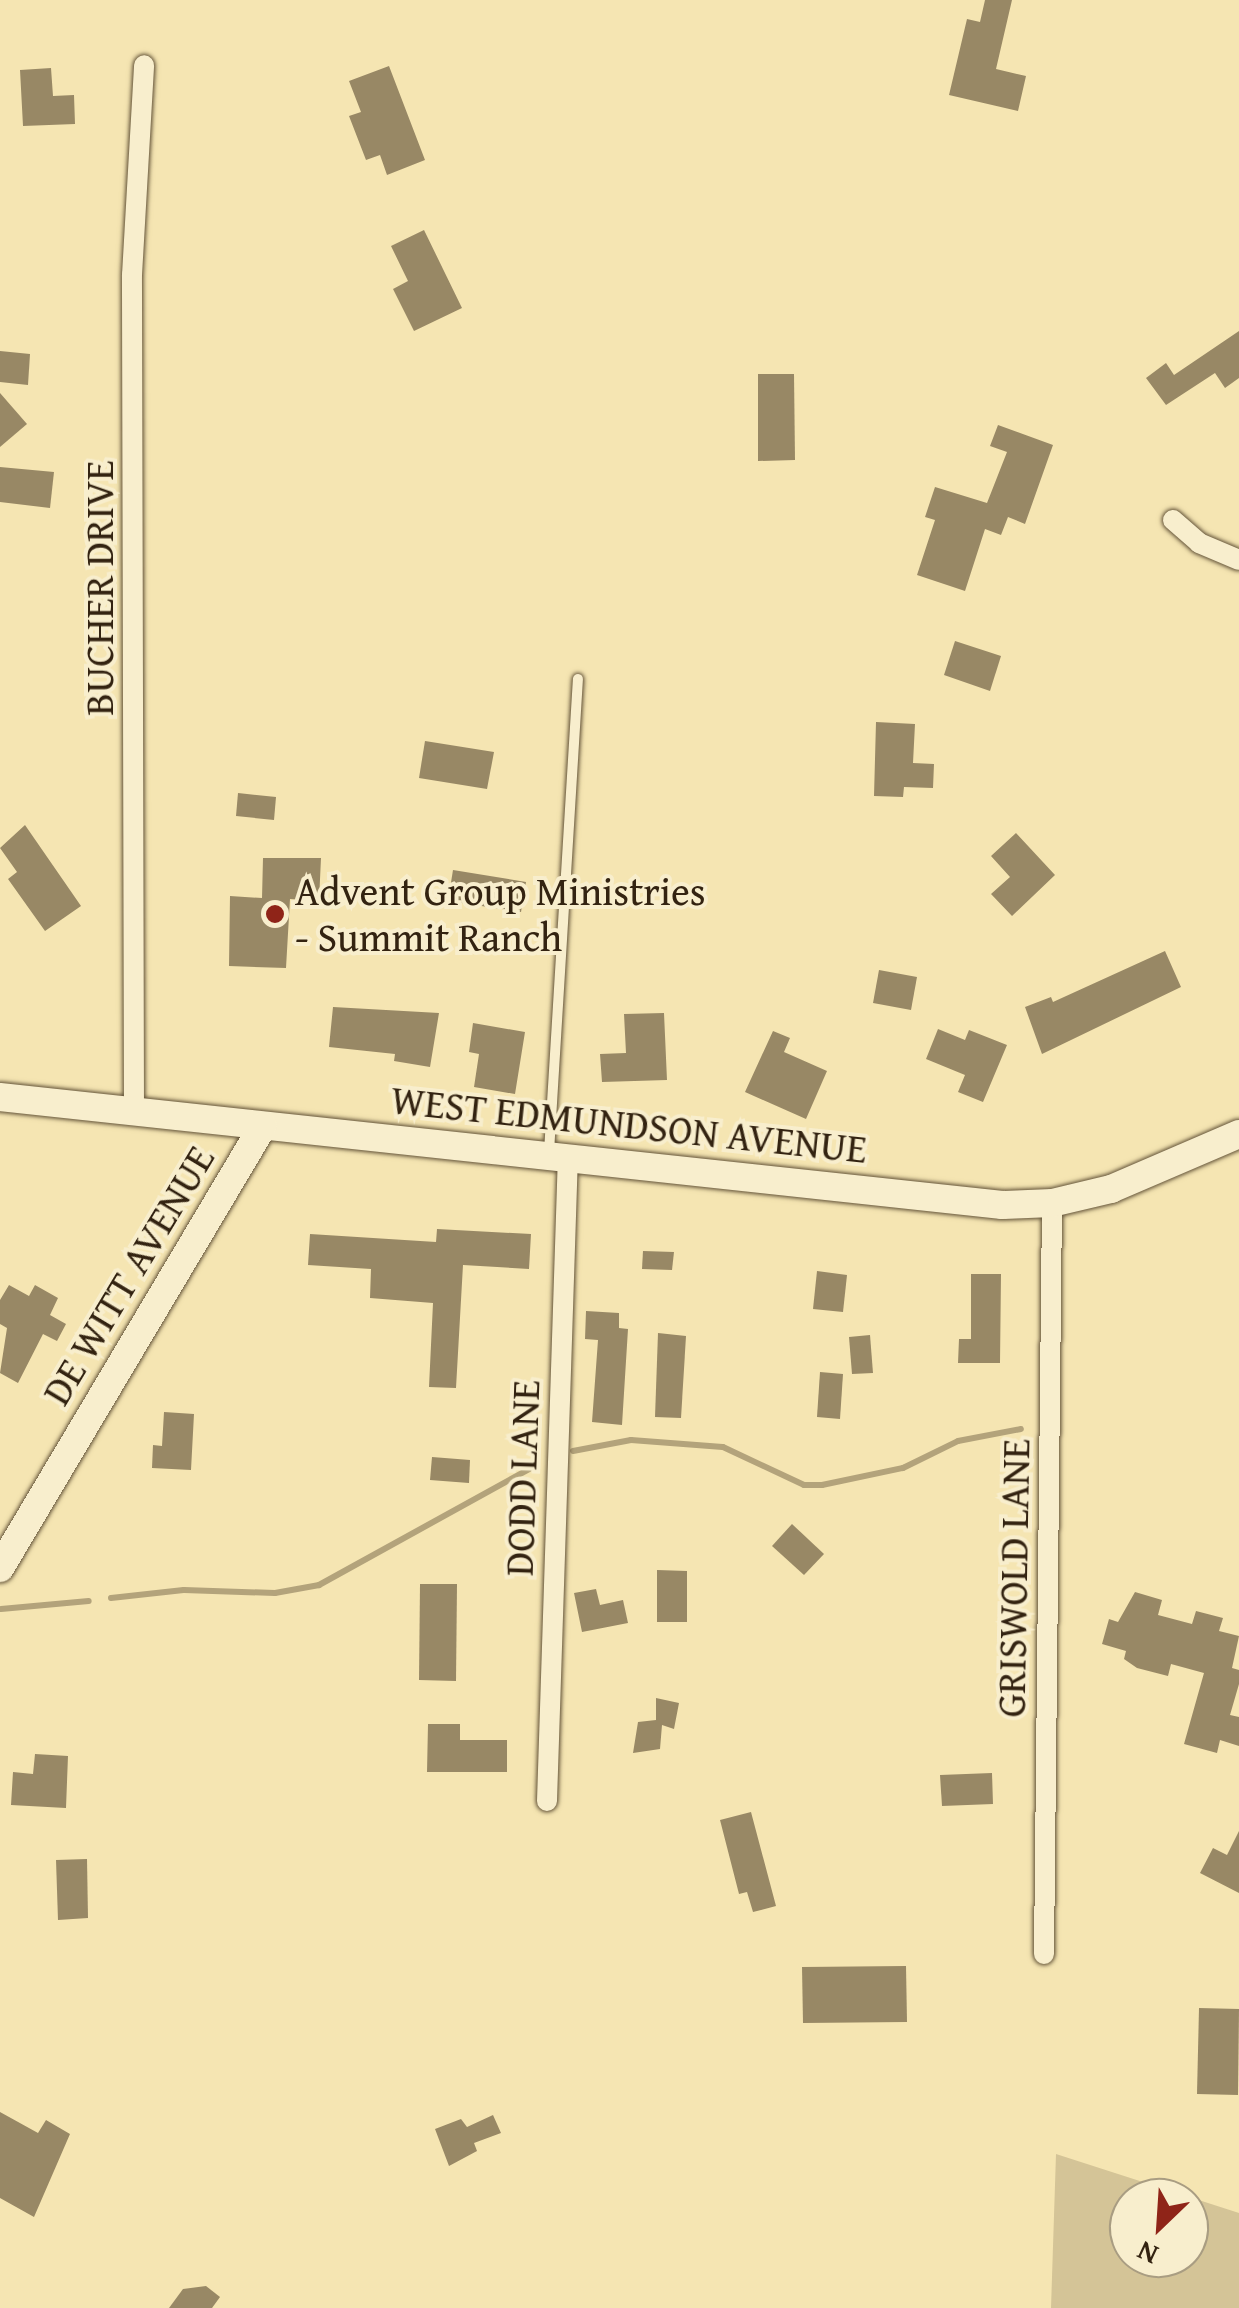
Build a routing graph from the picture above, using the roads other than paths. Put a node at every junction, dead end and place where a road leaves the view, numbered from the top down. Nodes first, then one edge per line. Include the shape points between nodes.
1 (144, 66) dead end
2 (1173, 520) dead end
3 (1239, 560) edge
4 (578, 679) dead end
5 (0, 1097) edge
6 (134, 1110) junction
7 (263, 1126) junction
8 (1239, 1134) edge
9 (558, 1156) junction
10 (1052, 1203) junction
11 (0, 1568) edge
12 (547, 1801) dead end
13 (1044, 1954) dead end

1 - 6 street, BUCHER DRIVE via 132,275
2 - 3 street via 1199,543
4 - 9 lane
5 - 6 street, WEST EDMUNDSON AVENUE
6 - 7 street, WEST EDMUNDSON AVENUE
7 - 9 street, WEST EDMUNDSON AVENUE
7 - 11 street, DE WITT AVENUE
8 - 10 street, WEST EDMUNDSON AVENUE via 1111,1189
9 - 10 street, WEST EDMUNDSON AVENUE via 1002,1204
9 - 12 street, DODD LANE
10 - 13 street, GRISWOLD LANE

